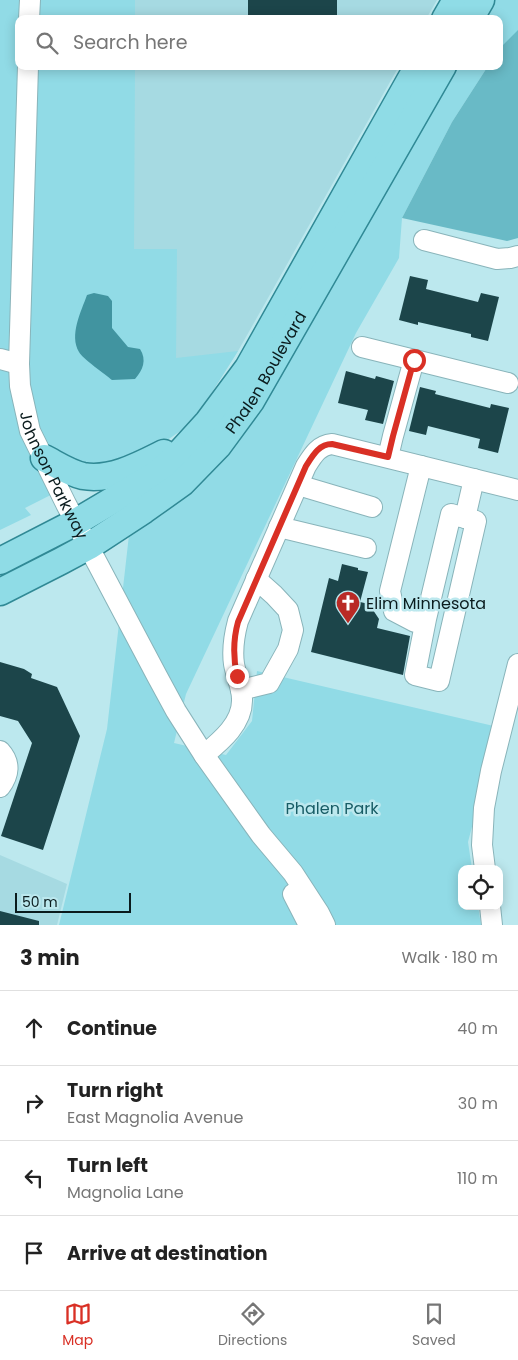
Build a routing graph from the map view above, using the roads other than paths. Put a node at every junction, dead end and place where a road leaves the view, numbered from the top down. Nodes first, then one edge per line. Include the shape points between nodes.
1 (30, 0) edge
2 (456, 0) edge
3 (481, 0) edge
4 (29, 15) edge
5 (447, 15) edge
6 (472, 15) edge
7 (28, 70) edge
8 (416, 70) edge
9 (441, 70) edge
10 (424, 240) dead end
11 (518, 256) edge
12 (362, 347) dead end
13 (414, 360) junction
14 (9, 362) edge
15 (238, 381) junction
16 (508, 383) dead end
17 (388, 457) junction
18 (44, 458) junction
19 (421, 466) junction
20 (474, 479) junction
21 (298, 485) junction
22 (518, 490) edge
23 (372, 507) dead end
24 (464, 518) junction
25 (76, 522) junction
26 (279, 527) junction
27 (89, 546) junction
28 (366, 548) dead end
29 (0, 561) edge
30 (256, 579) junction
31 (0, 592) edge
32 (426, 618) junction
33 (518, 664) edge
34 (241, 690) junction
35 (510, 728) edge
36 (0, 751) edge
37 (204, 755) junction
38 (0, 787) edge
39 (261, 835) junction
40 (484, 865) edge
41 (490, 910) edge
42 (308, 925) edge
43 (325, 925) edge
44 (492, 925) edge

1 - 4 street
2 - 5 main road
3 - 6 main road
7 - 14 street, Johnson Parkway
8 - 15 main road, Phalen Boulevard
9 - 27 main road, Phalen Boulevard via 251,401 218,446 182,483
10 - 11 street via 497,259
12 - 13 street
13 - 16 street
13 - 17 street
14 - 18 street, Johnson Parkway via 20,386 30,431
15 - 18 main road via 180,443 151,460 116,474 83,476
15 - 25 main road, Phalen Boulevard via 208,422 157,474
17 - 19 street
17 - 21 street via 327,444 312,457
18 - 25 street, Johnson Parkway
19 - 20 street
19 - 32 street via 390,591 394,611 415,622
20 - 22 street
20 - 24 street
21 - 23 street
21 - 26 street
24 - 32 street
24 - 32 street via 439,681 415,675
25 - 27 street, Johnson Parkway
25 - 29 main road, Phalen Boulevard
26 - 28 street
26 - 30 street
27 - 31 main road, Phalen Boulevard
27 - 37 street, Johnson Parkway via 176,711
30 - 34 street via 234,636 234,665
30 - 34 street via 288,610 293,630 288,650 269,683
33 - 35 street
34 - 37 street via 239,716 219,743
35 - 40 street via 491,771 484,808
36 - 38 street via 6,758 8,769
37 - 39 street, Johnson Parkway
39 - 42 street, Johnson Parkway
39 - 43 street, Johnson Parkway via 293,873
41 - 44 street

